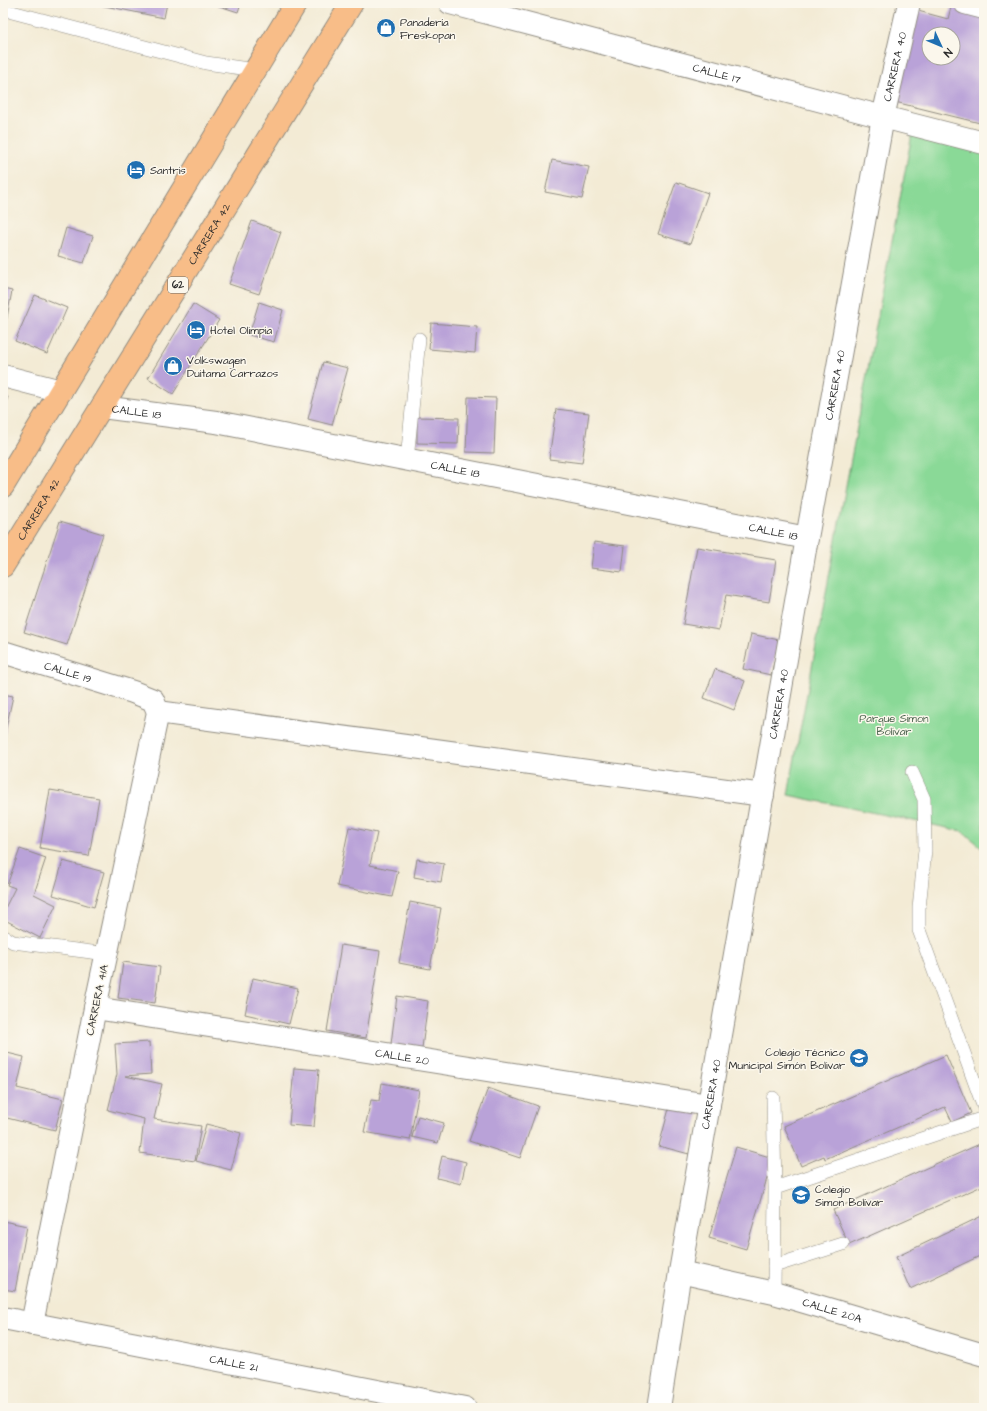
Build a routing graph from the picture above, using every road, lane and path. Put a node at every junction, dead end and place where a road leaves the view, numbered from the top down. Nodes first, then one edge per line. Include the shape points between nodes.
1 (296, 3) edge
2 (352, 3) edge
3 (450, 3) edge
4 (909, 3) edge
5 (965, 3) edge
6 (984, 8) edge
7 (12, 12) dead end
8 (255, 70) junction
9 (883, 117) junction
10 (984, 143) edge
11 (419, 339) dead end
12 (3, 376) edge
13 (61, 391) junction
14 (102, 408) junction
15 (407, 460) junction
16 (3, 486) edge
17 (807, 538) junction
18 (3, 566) edge
19 (3, 652) edge
20 (158, 712) junction
21 (912, 772) dead end
22 (763, 795) junction
23 (3, 936) edge
24 (107, 954) junction
25 (95, 1008) junction
26 (773, 1098) dead end
27 (709, 1105) junction
28 (984, 1108) edge
29 (984, 1118) edge
30 (775, 1188) junction
31 (843, 1244) dead end
32 (774, 1266) junction
33 (680, 1272) junction
34 (774, 1293) junction
35 (3, 1318) edge
36 (32, 1324) junction
37 (984, 1355) edge
38 (408, 1403) edge
39 (465, 1408) edge
40 (659, 1408) edge

1 - 8 highway
2 - 14 highway, CARRERA 42 / 62
3 - 9 street, CALLE 17
4 - 9 street, CARRERA 40
5 - 6 street
7 - 8 lane via 206,62
8 - 13 highway
9 - 10 street, CALLE 17
9 - 17 street, CARRERA 40
11 - 15 lane
12 - 13 street
13 - 16 highway
14 - 15 street, CALLE 18 via 216,422
14 - 18 highway, CARRERA 42 / 62
15 - 17 street, CALLE 18
17 - 22 street, CARRERA 40
19 - 20 street, CALLE 19 via 133,692 153,700
20 - 22 street
20 - 24 street, CARRERA 41A
21 - 28 lane via 924,799 926,850 919,930
22 - 27 street, CARRERA 40
23 - 24 lane via 13,942
24 - 25 street, CARRERA 41A
25 - 27 street, CALLE 20
25 - 36 street, CARRERA 41A
26 - 30 lane
27 - 33 street, CARRERA 40
29 - 30 lane
30 - 32 lane
31 - 32 lane
32 - 34 lane
33 - 34 street, CALLE 20A
33 - 40 street, CARRERA 40
34 - 37 street, CALLE 20A
35 - 36 street, CALLE 21
36 - 38 street, CALLE 21
38 - 39 street, CALLE 21

